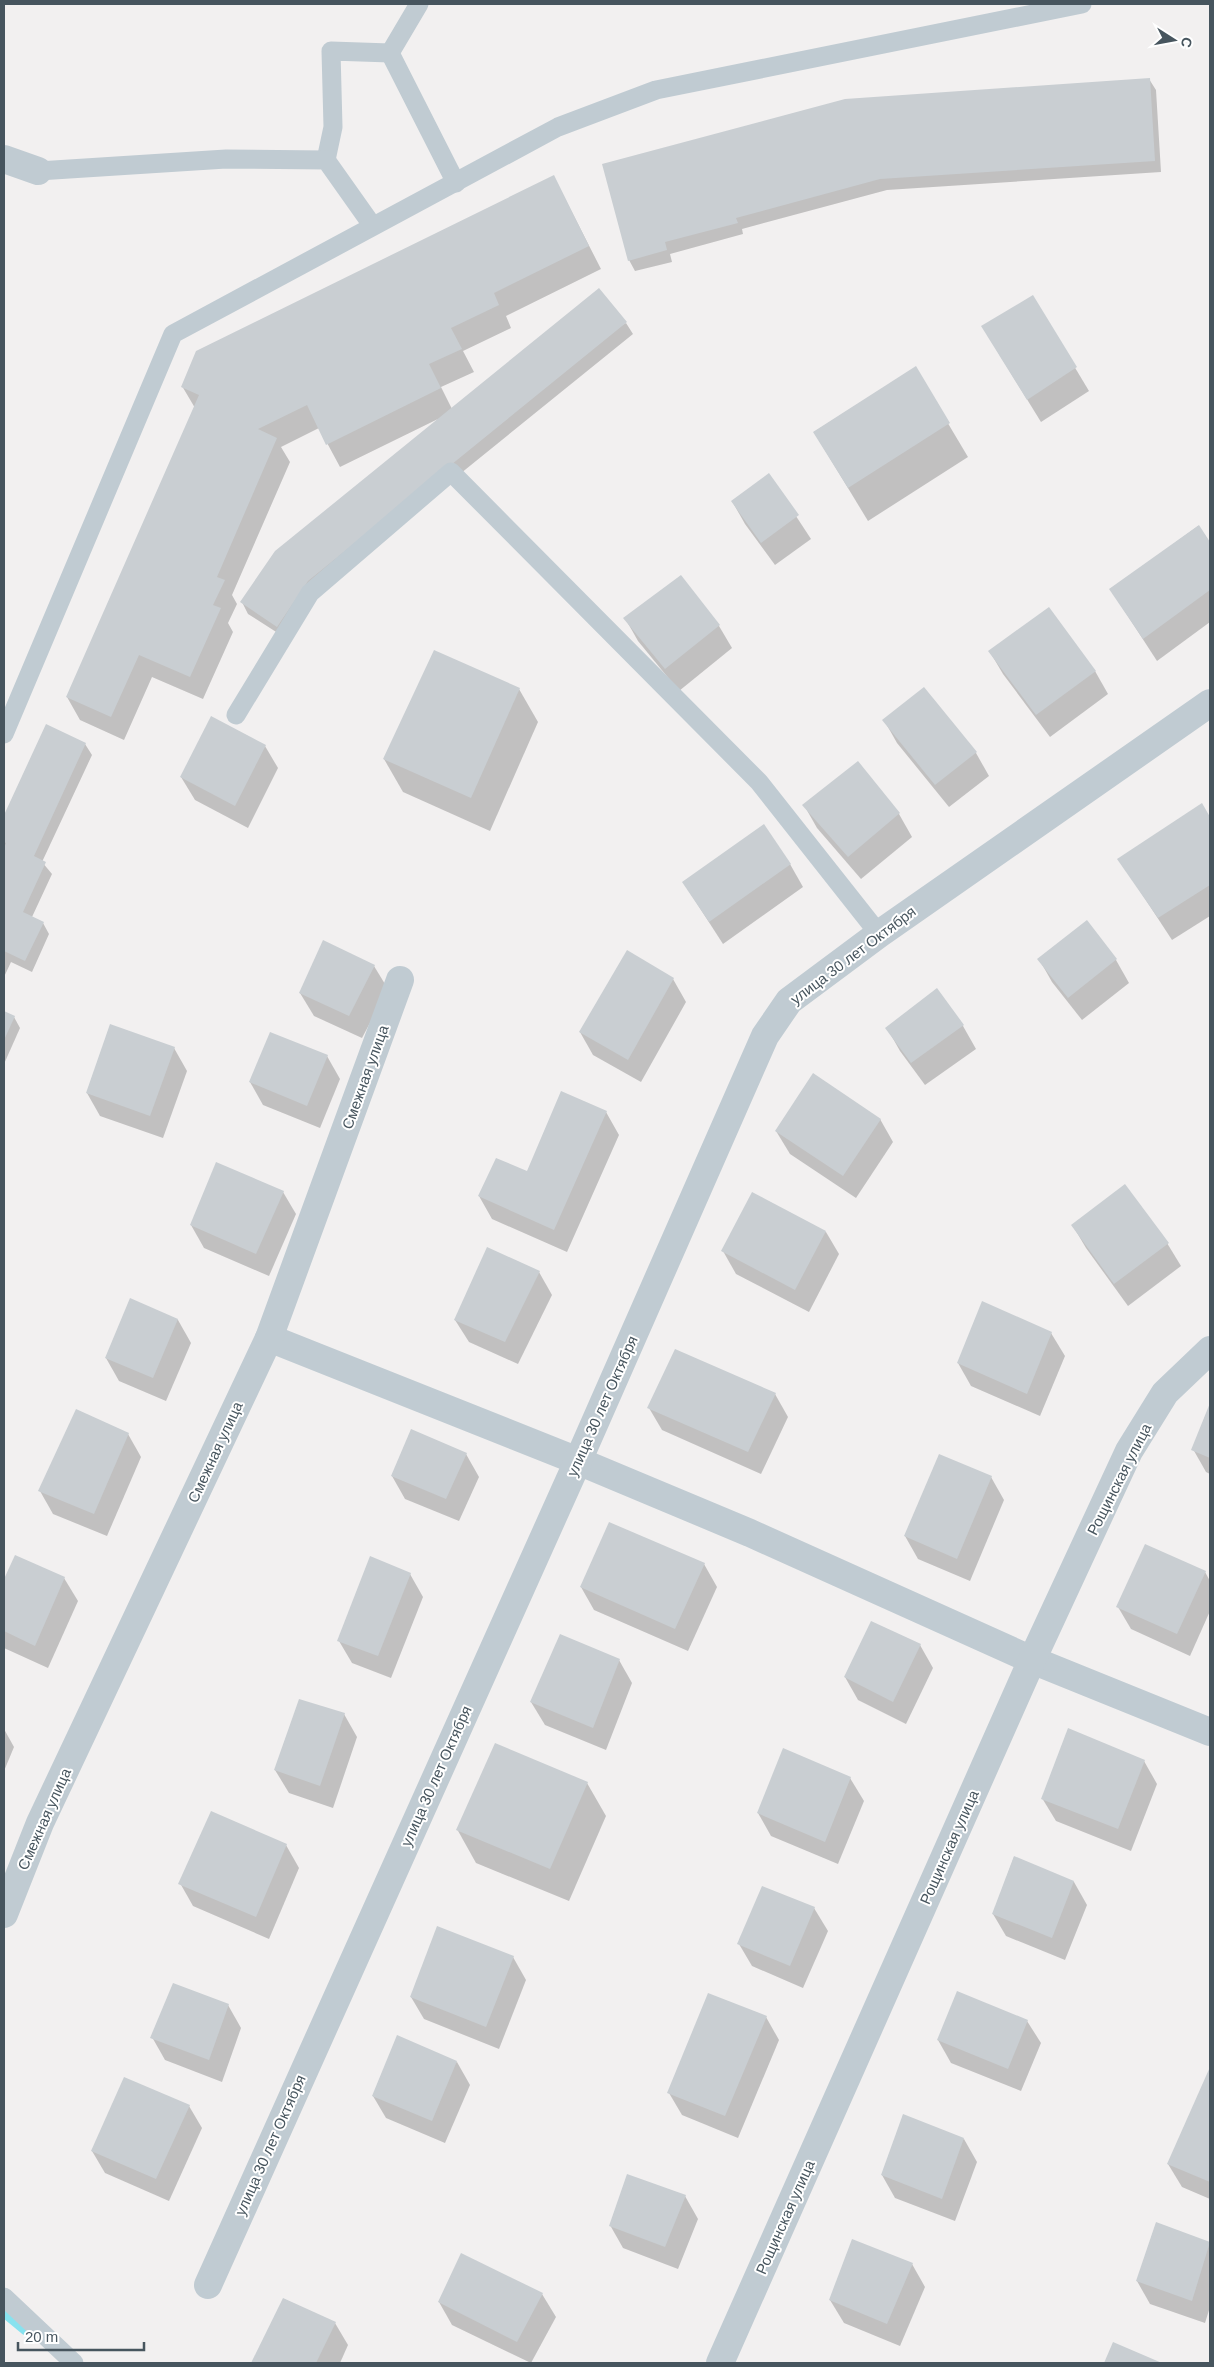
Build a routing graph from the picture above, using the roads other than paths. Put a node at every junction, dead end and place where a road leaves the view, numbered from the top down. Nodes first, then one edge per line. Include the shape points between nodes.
1 (419, 4) edge
2 (1082, 4) edge
3 (390, 53) junction
4 (4, 159) edge
5 (326, 160) junction
6 (38, 171) joint
7 (456, 183) junction
8 (372, 225) junction
9 (1210, 703) edge
10 (236, 715) dead end
11 (4, 734) edge
12 (879, 934) junction
13 (400, 980) dead end
14 (269, 1338) junction
15 (1210, 1350) edge
16 (578, 1461) junction
17 (1032, 1660) junction
18 (1210, 1732) edge
19 (4, 1914) edge
20 (208, 2285) dead end
21 (4, 2297) edge
22 (74, 2363) edge
23 (720, 2363) edge

1 - 3 lane
2 - 7 lane via 656,90 558,127
3 - 5 lane via 331,52 333,127
3 - 7 lane
4 - 6 street
5 - 6 lane via 226,159
5 - 8 lane
7 - 8 lane
8 - 11 lane via 173,334
9 - 12 street, улица 30 лет Октября
10 - 12 lane via 310,593 451,472 759,782
12 - 16 street, улица 30 лет Октября via 790,1001 765,1036
13 - 14 street, Смежная улица
14 - 16 street
14 - 19 street, Смежная улица via 40,1823
15 - 17 street, Рощинская улица via 1165,1393 1129,1452
16 - 17 street via 750,1533
16 - 20 street, улица 30 лет Октября
17 - 18 street
17 - 23 street, Рощинская улица
21 - 22 lane

